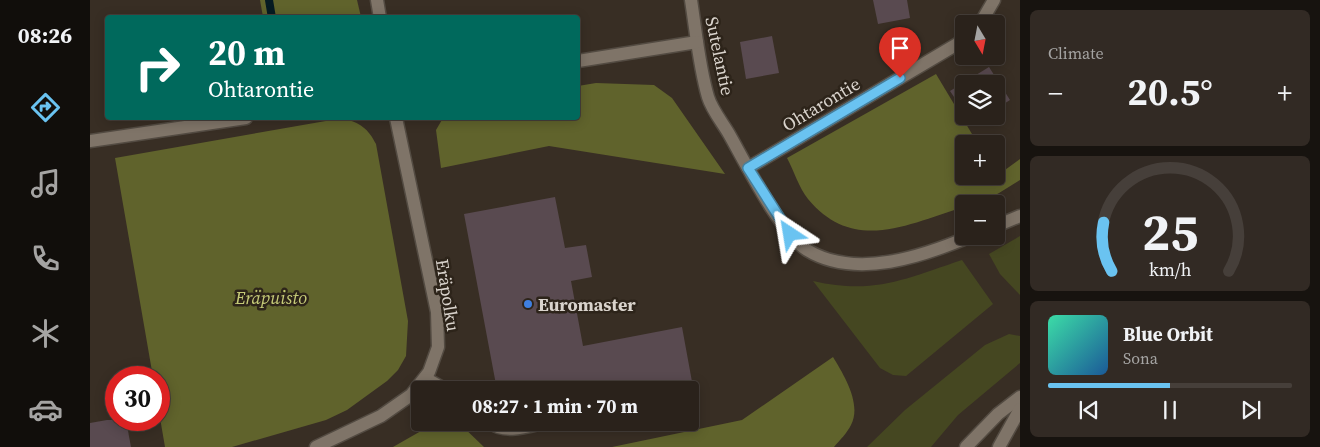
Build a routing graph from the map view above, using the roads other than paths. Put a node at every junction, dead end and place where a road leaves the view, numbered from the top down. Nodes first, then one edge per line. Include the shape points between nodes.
1 (377, 0) edge
2 (691, 0) edge
3 (994, 0) edge
4 (380, 15) edge
5 (985, 15) edge
6 (697, 42) junction
7 (955, 45) edge
8 (580, 61) edge
9 (232, 120) edge
10 (396, 120) edge
11 (90, 141) edge
12 (748, 168) junction
13 (1020, 216) edge
14 (1005, 222) edge
15 (955, 242) edge
16 (425, 378) junction
17 (430, 381) edge
18 (1020, 397) edge
19 (1020, 409) edge
20 (316, 447) edge
21 (966, 447) edge
22 (999, 447) edge

1 - 4 street
2 - 6 street, Sutelantie
3 - 5 street
6 - 8 street
6 - 12 street, Sutelantie via 709,99
7 - 12 street, Ohtarontie
9 - 11 street
10 - 16 street, Eräpolku via 437,312 438,347
12 - 15 street, Sutelantie via 790,234 807,250 832,259 856,263 914,258
13 - 14 street
16 - 17 street
16 - 20 street, Eräpolku via 411,395 381,416
18 - 21 street
19 - 22 street

